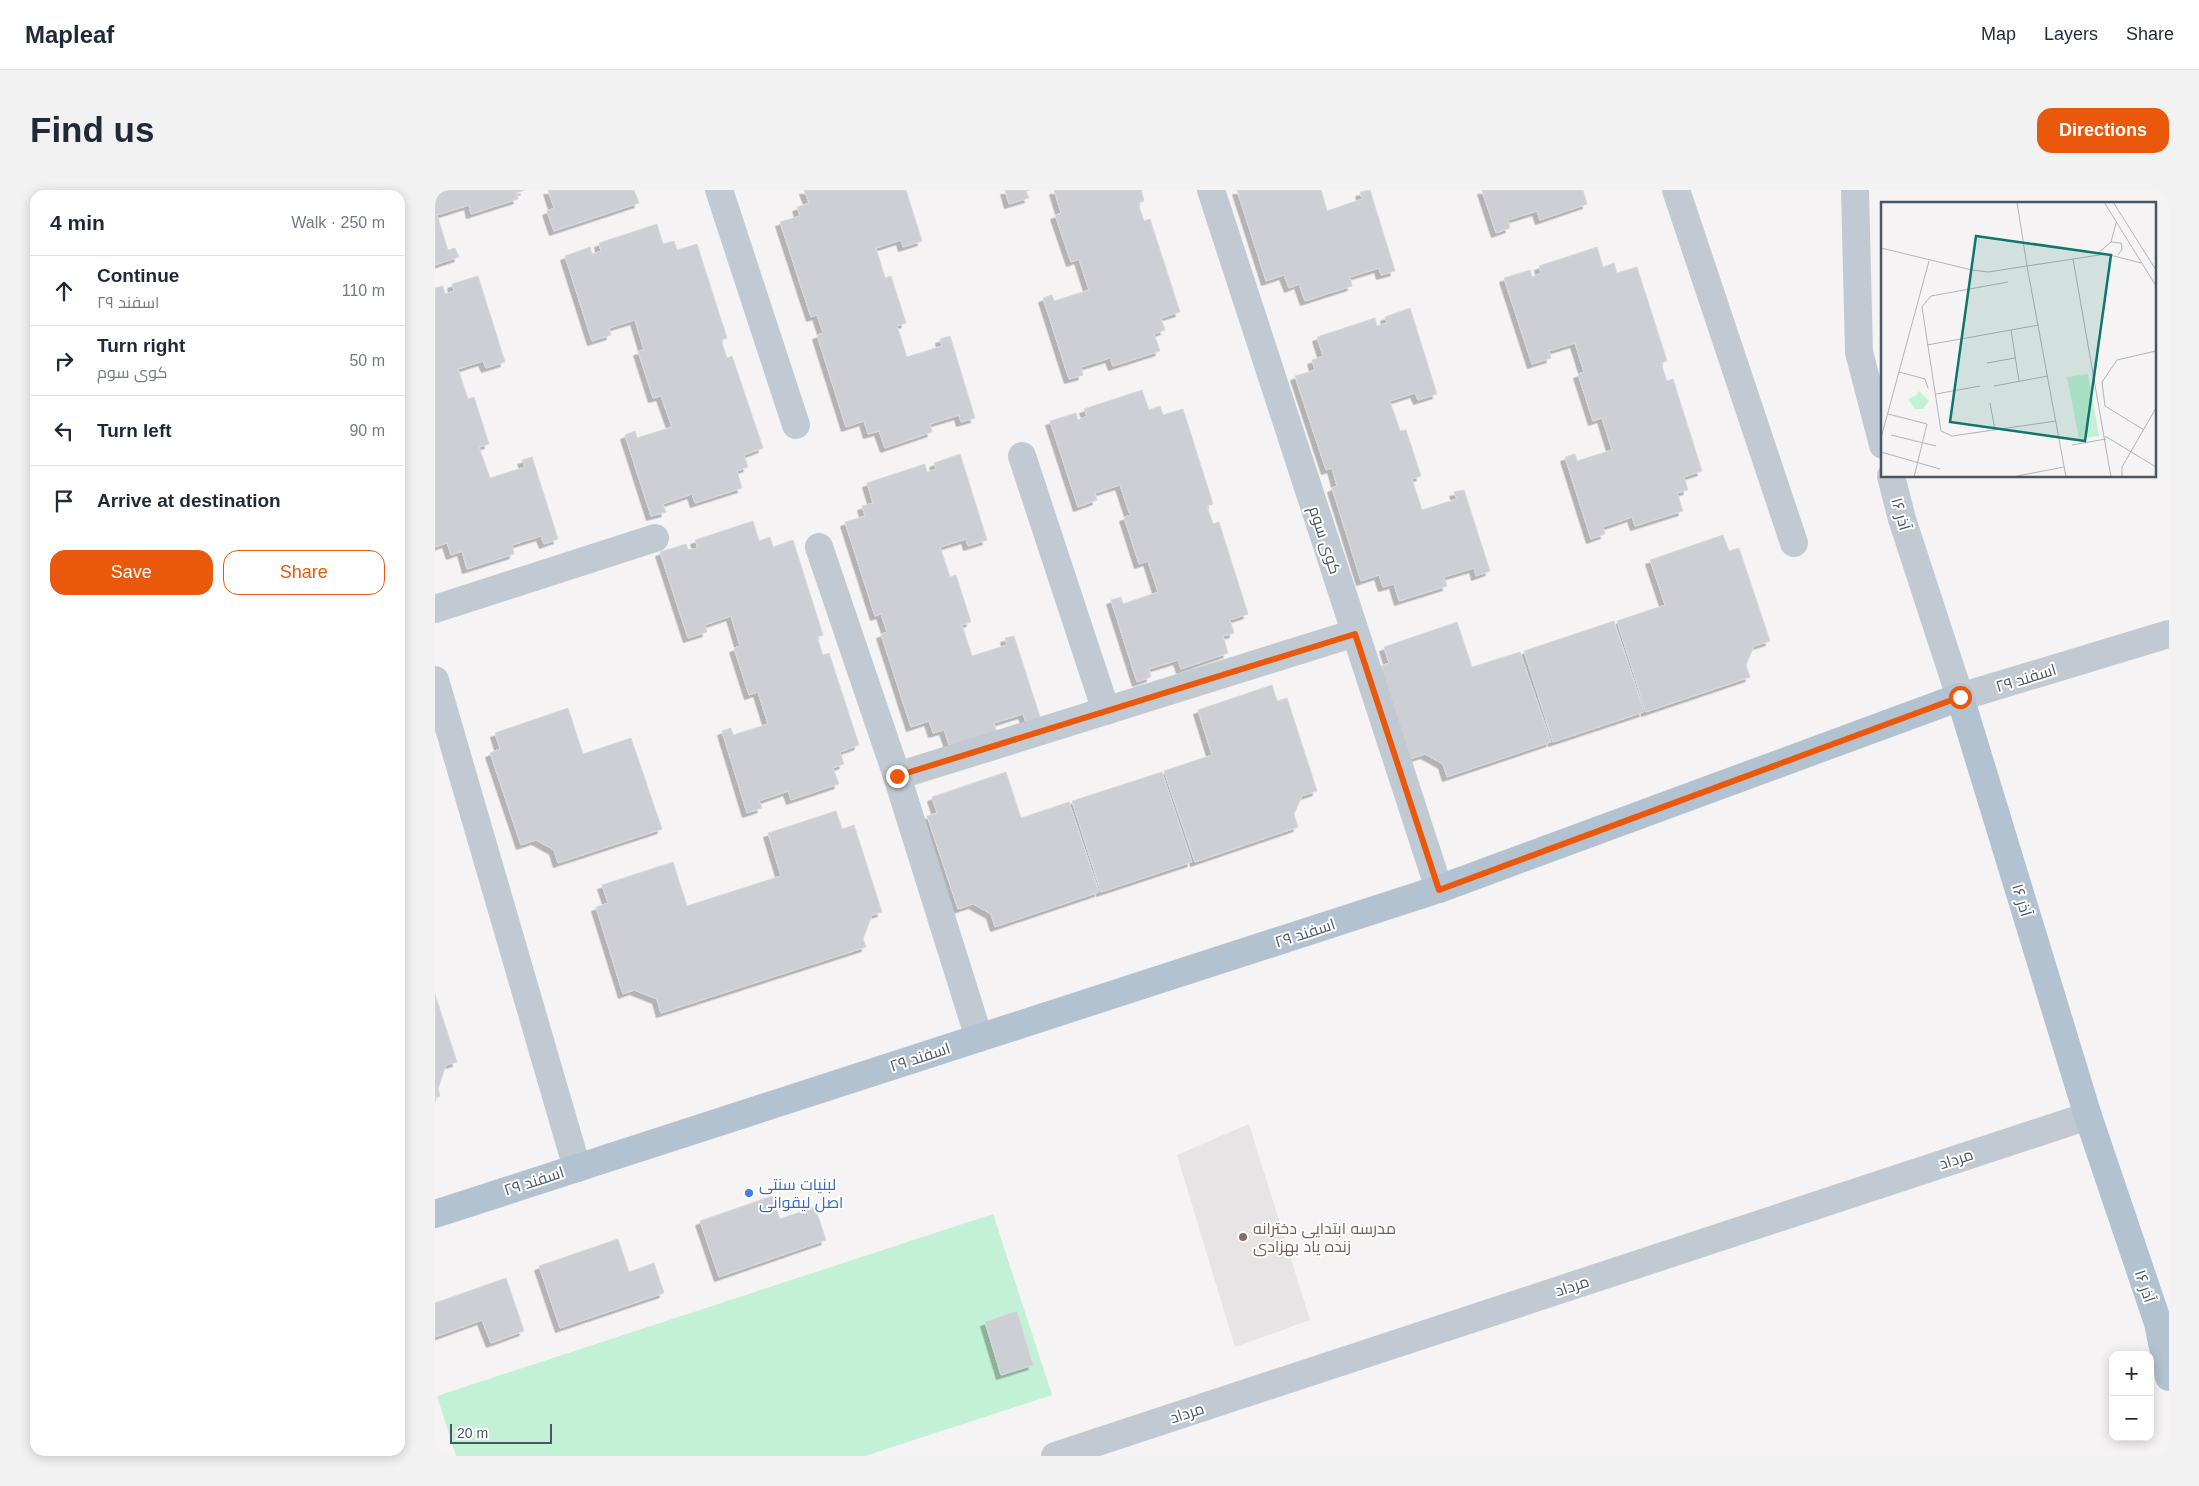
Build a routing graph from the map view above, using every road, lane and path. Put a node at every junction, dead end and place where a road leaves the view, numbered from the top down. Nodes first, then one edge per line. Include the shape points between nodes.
1 (719, 190) edge
2 (1211, 190) edge
3 (1676, 190) edge
4 (1855, 190) edge
5 (796, 425) dead end
6 (1881, 437) edge
7 (1022, 456) dead end
8 (1892, 478) edge
9 (655, 538) dead end
10 (1794, 543) dead end
11 (819, 547) dead end
12 (435, 609) edge
13 (1355, 634) junction
14 (2169, 634) edge
15 (435, 680) edge
16 (1960, 697) junction
17 (1106, 711) junction
18 (897, 776) junction
19 (1439, 890) junction
20 (979, 1038) junction
21 (2088, 1116) junction
22 (577, 1168) junction
23 (435, 1214) edge
24 (2163, 1330) edge
25 (2169, 1377) edge
26 (1055, 1456) edge

1 - 5 street
2 - 13 street, کوی سوم
3 - 10 street
4 - 6 street via 1859,352
7 - 17 street
8 - 16 street, ۱۶ آذر
9 - 12 street
11 - 18 street
13 - 17 street
13 - 19 street, کوی سوم
14 - 16 street, ۲۹ اسفند
15 - 22 street
16 - 19 main road, ۲۹ اسفند
16 - 21 main road, ۱۶ آذر
17 - 18 street
18 - 20 street
19 - 20 main road, ۲۹ اسفند
20 - 22 main road, ۲۹ اسفند
21 - 24 main road, ۱۶ آذر
21 - 26 street, مرداد
22 - 23 main road, ۲۹ اسفند
24 - 25 main road, ۱۶ آذر

